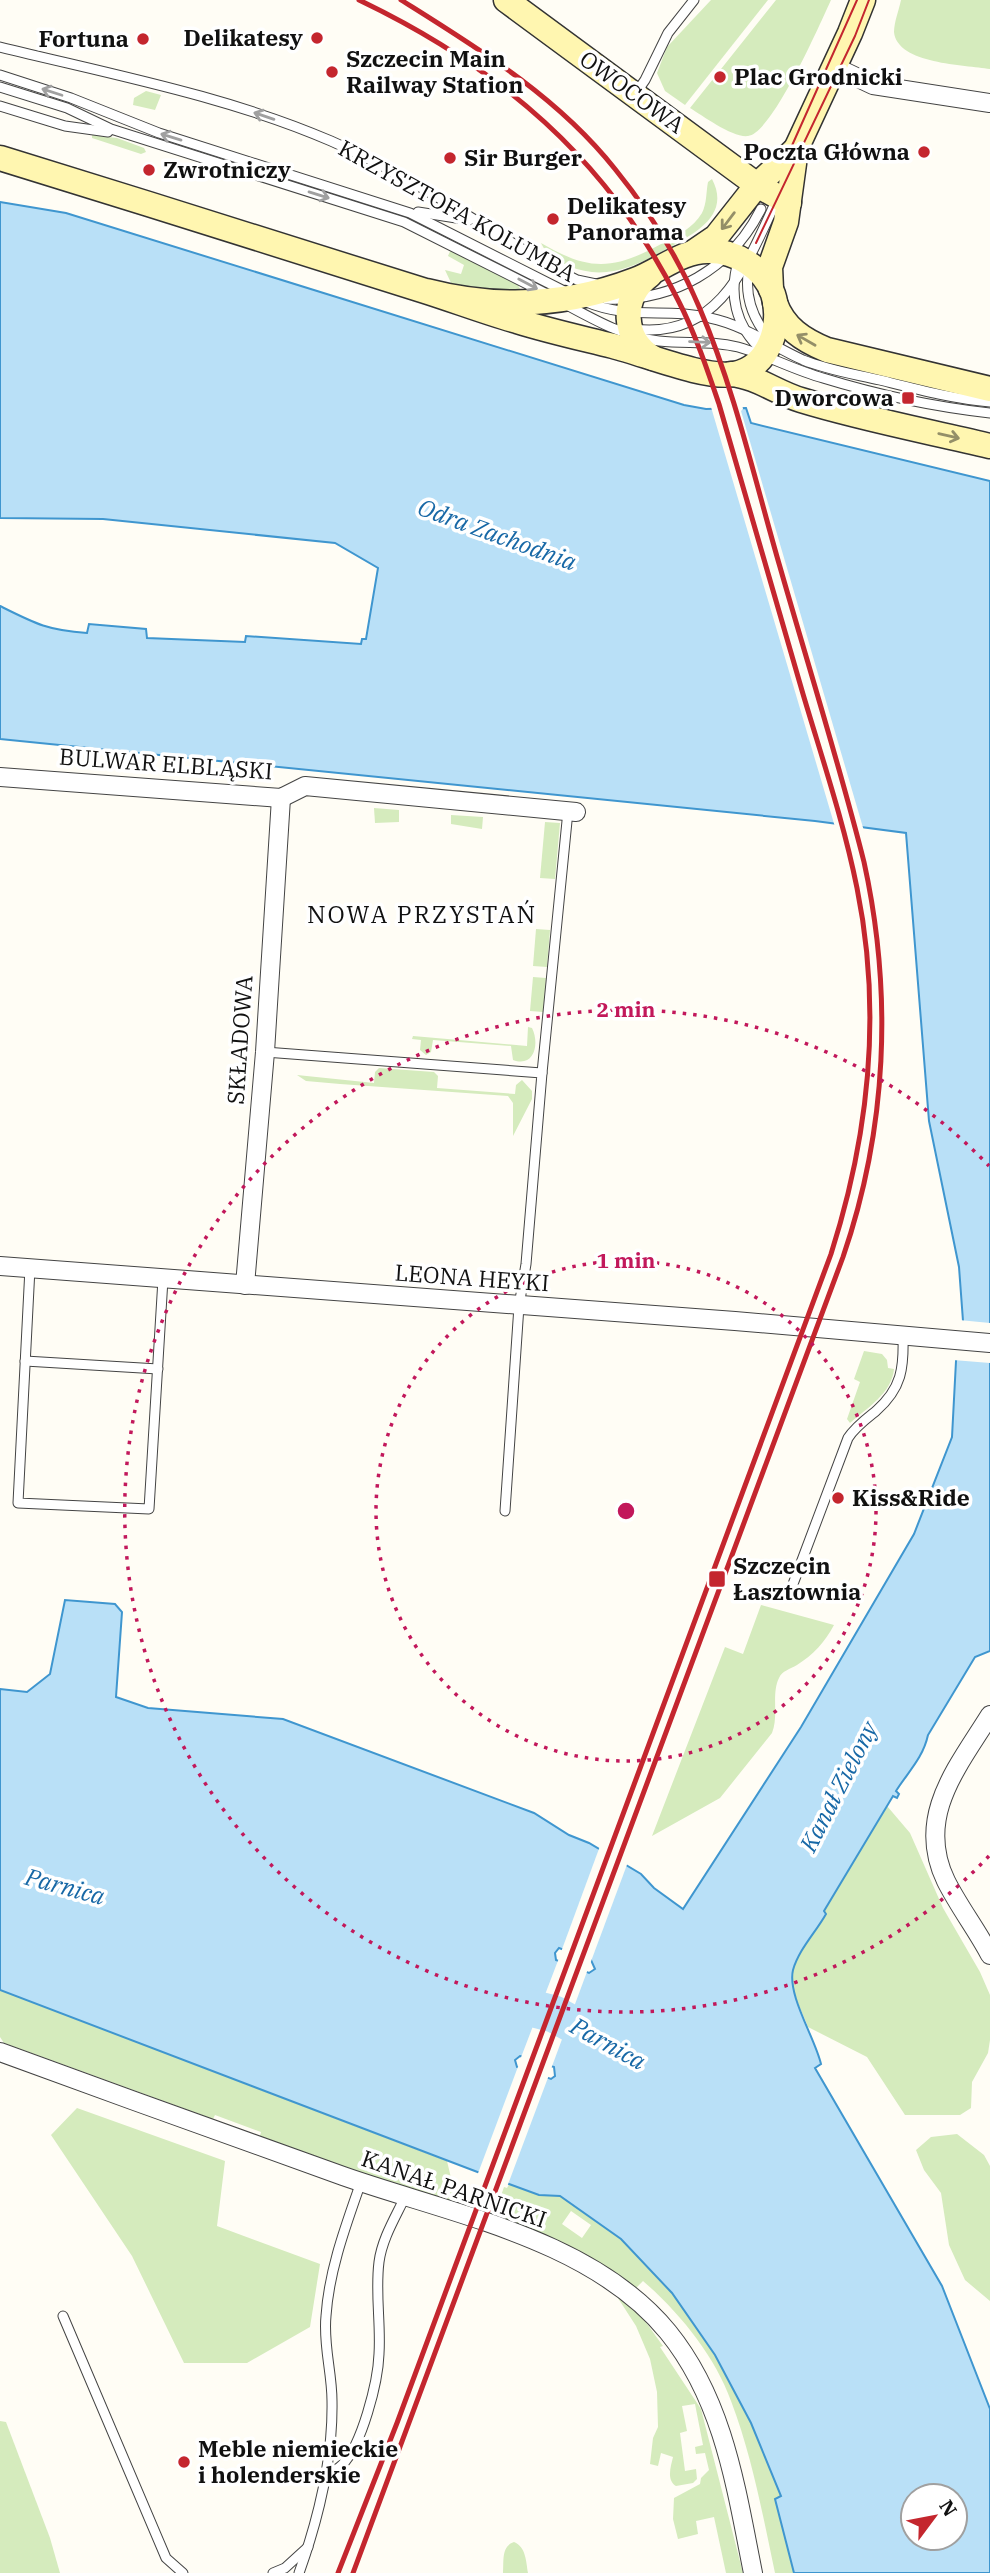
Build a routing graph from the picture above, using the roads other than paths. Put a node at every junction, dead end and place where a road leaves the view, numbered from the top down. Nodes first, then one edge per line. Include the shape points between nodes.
1 (506, 0) edge
2 (694, 0) edge
3 (863, 0) edge
4 (0, 47) edge
5 (835, 67) junction
6 (0, 75) edge
7 (0, 87) edge
8 (635, 94) junction
9 (990, 103) edge
10 (59, 105) junction
11 (0, 106) edge
12 (138, 126) junction
13 (137, 138) junction
14 (793, 156) junction
15 (0, 158) edge
16 (771, 198) junction
17 (400, 208) junction
18 (478, 223) junction
19 (694, 252) junction
20 (744, 257) junction
21 (734, 286) junction
22 (427, 291) junction
23 (772, 295) junction
24 (570, 298) junction
25 (631, 311) junction
26 (700, 315) junction
27 (745, 330) junction
28 (768, 348) junction
29 (654, 358) junction
30 (731, 374) junction
31 (990, 389) edge
32 (924, 402) junction
33 (990, 402) edge
34 (990, 413) edge
35 (990, 446) edge
36 (0, 777) edge
37 (281, 798) junction
38 (572, 812) joint
39 (265, 1052) junction
40 (541, 1073) junction
41 (0, 1266) edge
42 (30, 1268) junction
43 (163, 1279) junction
44 (245, 1285) junction
45 (519, 1306) junction
46 (903, 1335) junction
47 (990, 1343) edge
48 (25, 1361) junction
49 (158, 1369) junction
50 (506, 1511) dead end
51 (790, 1592) dead end
52 (990, 1715) edge
53 (990, 1955) edge
54 (0, 2052) edge
55 (361, 2182) junction
56 (405, 2197) junction
57 (63, 2316) dead end
58 (324, 2476) junction
59 (309, 2546) junction
60 (183, 2573) edge
61 (274, 2573) edge
62 (299, 2573) edge
63 (753, 2573) edge

1 - 8 street, OWOCOWA
2 - 8 lane via 668,33
3 - 5 street
18 -> 4 lane, KRZYSZTOFA KOLUMBA via 377,163 290,125 171,89
5 - 9 street via 873,85
5 - 14 street
12 -> 6 lane
7 - 10 lane
8 - 16 street, OWOCOWA
10 - 12 lane
10 - 13 lane
11 - 13 lane via 65,126
17 -> 12 lane
13 -> 24 lane via 404,222
14 - 16 street
14 - 16 street, KRZYSZTOFA KOLUMBA
15 - 22 street, KRZYSZTOFA KOLUMBA
16 -> 19 street, KRZYSZTOFA KOLUMBA
16 - 20 lane
16 - 20 lane
16 - 23 street via 786,222 773,257
17 - 18 lane
17 - 24 lane
18 - 25 lane, KRZYSZTOFA KOLUMBA via 577,280 609,285
19 - 20 street
19 - 25 street, KRZYSZTOFA KOLUMBA via 656,271
20 - 21 lane
20 - 23 street via 764,277
20 - 25 lane via 653,296
20 - 28 lane via 750,303
21 - 26 lane
21 - 27 lane
22 - 24 street, KRZYSZTOFA KOLUMBA via 497,303
22 - 29 street, KRZYSZTOFA KOLUMBA via 548,331
23 - 28 street via 775,319
31 -> 23 street via 822,348 790,329
24 - 25 street, KRZYSZTOFA KOLUMBA
24 - 25 lane via 603,322
25 - 26 lane
25 - 26 lane via 667,328
25 -> 28 lane via 660,341
25 - 29 street via 640,348
26 - 27 lane
27 - 28 lane
28 - 30 street via 750,368
28 - 32 lane via 795,368
28 - 33 lane via 826,368
29 - 30 street, KRZYSZTOFA KOLUMBA
30 -> 35 street, KRZYSZTOFA KOLUMBA via 753,378 812,404
32 - 33 lane via 958,406
32 - 34 lane
36 - 37 street, BULWAR ELBLĄSKI
37 - 38 street, BULWAR ELBLĄSKI via 305,786
37 - 39 street, SKŁADOWA
38 - 40 lane
39 - 40 lane
39 - 44 street, SKŁADOWA
40 - 45 lane
41 - 42 street, LEONA HEYKI
42 - 43 street, LEONA HEYKI
42 - 48 lane
43 - 44 street, LEONA HEYKI
43 - 49 lane
44 - 45 street, LEONA HEYKI
45 - 46 street, LEONA HEYKI
45 - 50 lane
46 - 47 street, LEONA HEYKI
46 - 51 lane via 897,1388 848,1438
48 - 49 lane
48 - 49 lane via 18,1503 149,1510
52 - 53 street via 946,1787 935,1827 942,1871
54 - 55 street, KANAŁ PARNICKI
55 - 56 street, KANAŁ PARNICKI
55 - 58 lane via 336,2261 326,2312 324,2339 332,2398
56 - 58 lane via 379,2259 379,2357 372,2398 349,2457
56 - 63 street, KANAŁ PARNICKI via 494,2224 574,2259 632,2296 655,2317 686,2356 717,2418
57 - 60 lane via 166,2558
58 - 59 lane
59 - 61 lane
59 - 62 lane

